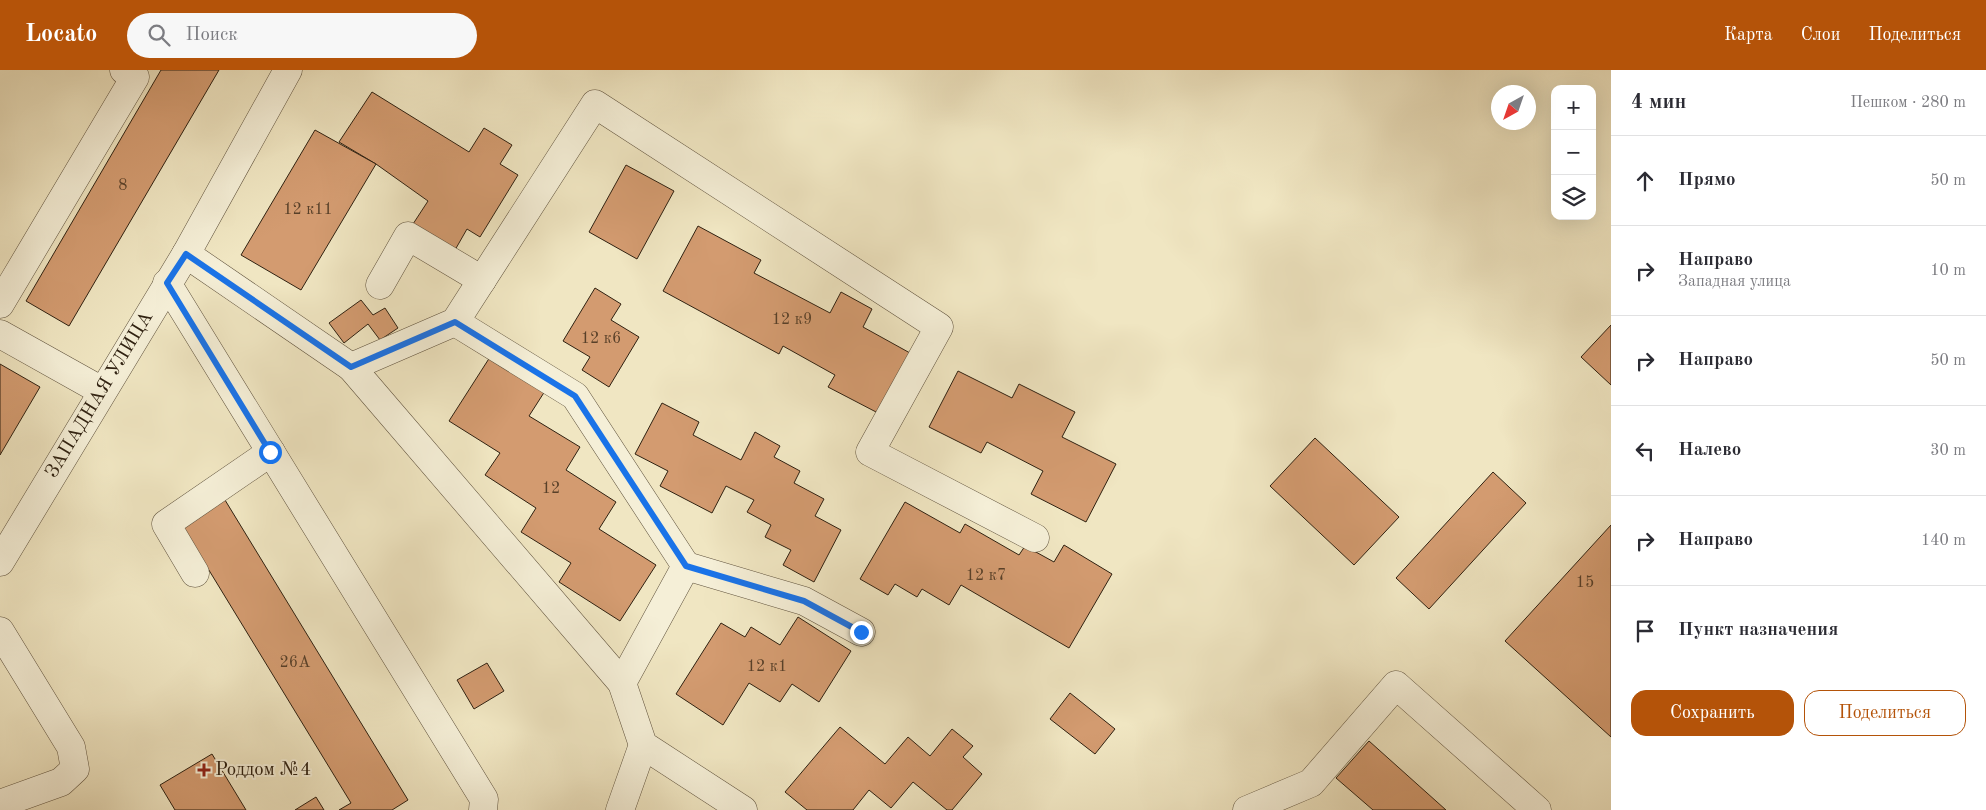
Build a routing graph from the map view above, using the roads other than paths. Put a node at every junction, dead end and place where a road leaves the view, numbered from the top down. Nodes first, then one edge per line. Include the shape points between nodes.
1 (288, 70) edge
2 (129, 74) edge
3 (186, 254) junction
4 (482, 280) junction
5 (167, 283) junction
6 (380, 285) dead end
7 (0, 304) edge
8 (455, 322) junction
9 (0, 334) edge
10 (351, 367) junction
11 (102, 391) junction
12 (270, 452) junction
13 (1035, 538) dead end
14 (0, 562) edge
15 (686, 566) junction
16 (195, 573) dead end
17 (0, 631) edge
18 (861, 632) dead end
19 (622, 683) junction
20 (643, 745) junction
21 (0, 804) edge
22 (483, 810) edge
23 (620, 810) edge
24 (743, 810) edge
25 (1247, 810) edge
26 (1537, 810) edge

1 - 3 street, ЗАПАДНАЯ УЛИЦА
2 - 7 street
3 - 5 street, ЗАПАДНАЯ УЛИЦА
3 - 10 street
4 - 6 street via 408,236
4 - 8 street
4 - 13 street via 596,104 939,327 870,452
5 - 11 street, ЗАПАДНАЯ УЛИЦА
5 - 12 street
8 - 10 street
8 - 15 street via 575,396
9 - 11 street
10 - 19 street
11 - 14 street, ЗАПАДНАЯ УЛИЦА
12 - 16 street via 166,524
12 - 22 street via 484,798
15 - 18 street via 804,601
15 - 19 street
17 - 21 street via 71,747 75,769 61,782
19 - 20 street
20 - 23 street
20 - 24 street
25 - 26 street via 1311,783 1396,685

